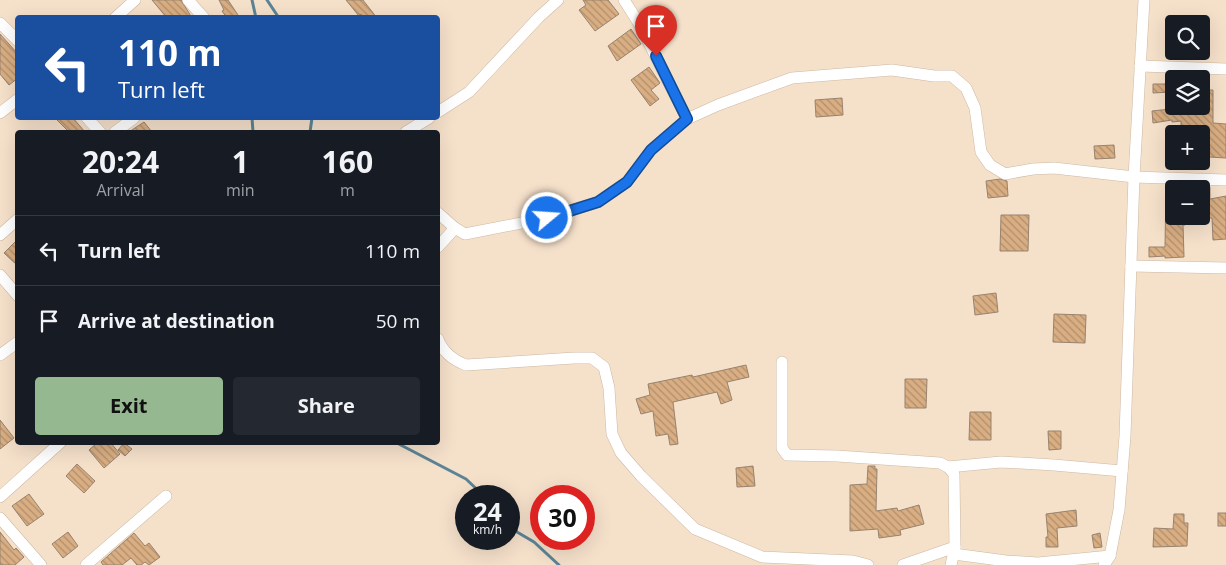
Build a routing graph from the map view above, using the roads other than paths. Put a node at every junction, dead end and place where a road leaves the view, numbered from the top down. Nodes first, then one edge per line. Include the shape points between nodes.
1 (135, 0) edge
2 (188, 0) edge
3 (558, 0) edge
4 (624, 0) edge
5 (1144, 0) edge
6 (118, 15) edge
7 (201, 15) edge
8 (0, 23) edge
9 (15, 38) edge
10 (1140, 66) junction
11 (1226, 69) edge
12 (15, 101) edge
13 (440, 111) edge
14 (0, 113) edge
15 (687, 119) junction
16 (89, 120) edge
17 (131, 120) edge
18 (426, 120) edge
19 (98, 130) edge
20 (118, 130) edge
21 (409, 130) edge
22 (1134, 178) junction
23 (1226, 180) edge
24 (440, 215) edge
25 (15, 222) edge
26 (455, 228) junction
27 (0, 235) edge
28 (440, 245) edge
29 (1131, 266) junction
30 (1226, 268) edge
31 (0, 274) edge
32 (15, 292) edge
33 (15, 344) edge
34 (440, 344) edge
35 (0, 355) edge
36 (782, 362) dead end
37 (59, 445) edge
38 (948, 467) junction
39 (1122, 471) junction
40 (166, 496) dead end
41 (0, 497) edge
42 (0, 518) edge
43 (953, 555) edge
44 (1107, 561) edge
45 (40, 565) edge
46 (86, 565) edge
47 (868, 565) edge
48 (903, 565) edge

1 - 6 street
2 - 7 street
3 - 13 street via 539,16 469,92
4 - 15 street
5 - 10 street
8 - 9 street
10 - 11 street
10 - 22 street
12 - 14 street
15 - 22 street via 792,78 892,70 952,76 966,88 975,108 982,152 990,165 1005,174 1054,168
15 - 26 street via 651,150 627,182 598,202 547,218 465,234
16 - 19 street
17 - 20 street
18 - 21 street
22 - 23 street
22 - 29 street
24 - 26 street
25 - 27 street
26 - 28 street
29 - 30 street
29 - 39 street
31 - 32 street
33 - 35 street
34 - 47 street via 451,359 466,365 592,358 604,367 612,434 620,453 695,528 762,557 852,561
36 - 38 street via 782,448 787,455 846,456
37 - 41 street
38 - 39 street via 1001,462
38 - 43 street via 954,474
39 - 44 street via 1119,510
40 - 46 street
42 - 45 street
43 - 44 street via 1038,563
43 - 48 street

